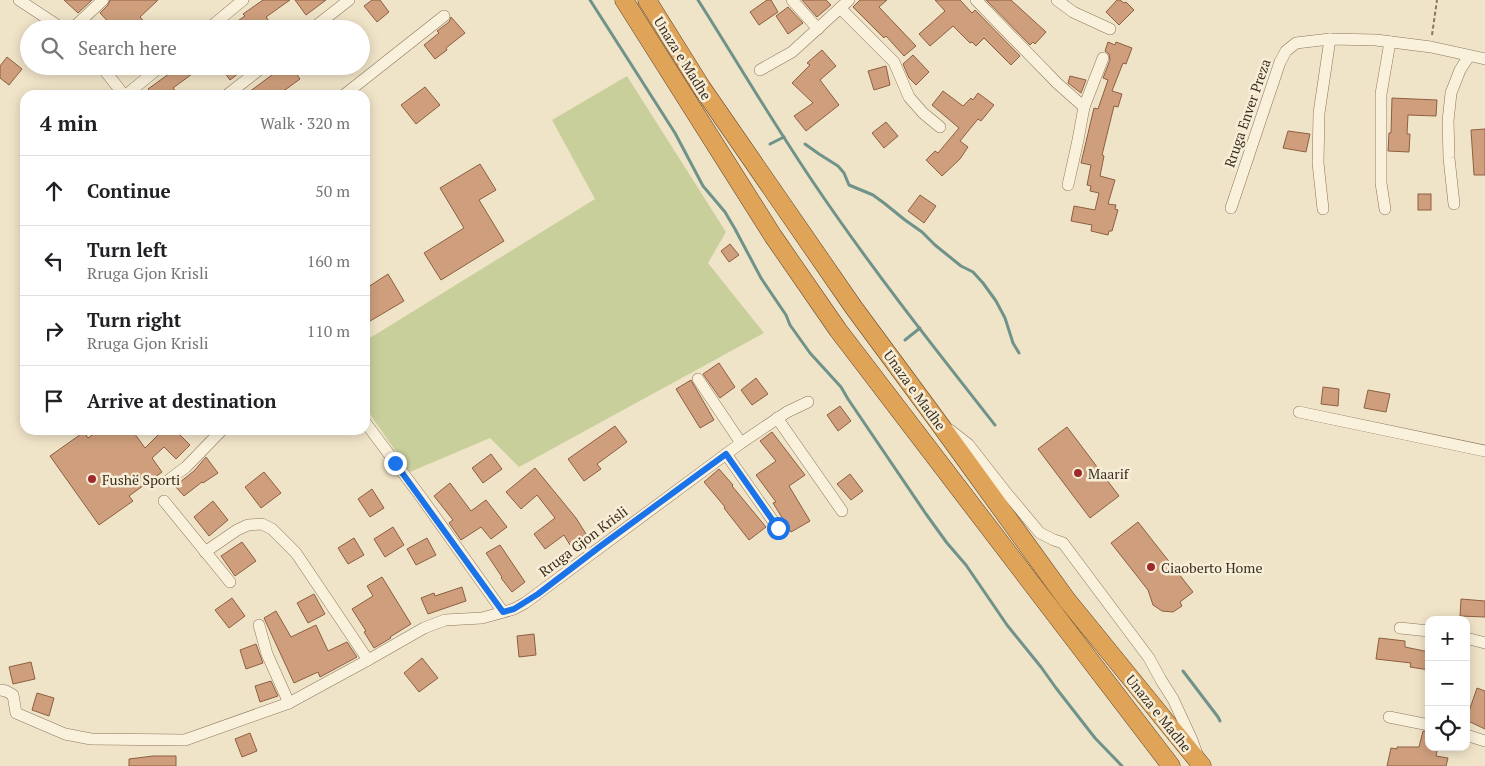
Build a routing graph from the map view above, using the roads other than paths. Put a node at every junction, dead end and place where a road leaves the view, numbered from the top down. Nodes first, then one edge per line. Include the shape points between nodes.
1 (19, 0) edge
2 (104, 0) edge
3 (243, 0) edge
4 (349, 0) edge
5 (624, 0) edge
6 (647, 0) edge
7 (792, 0) edge
8 (976, 0) edge
9 (1057, 0) edge
10 (33, 3) edge
11 (844, 4) edge
12 (444, 16) dead end
13 (53, 20) edge
14 (82, 20) edge
15 (219, 20) edge
16 (323, 20) edge
17 (818, 29) junction
18 (1110, 29) dead end
19 (1330, 39) junction
20 (1390, 42) junction
21 (1468, 56) junction
22 (1103, 58) dead end
23 (1485, 59) edge
24 (760, 70) dead end
25 (370, 74) edge
26 (108, 75) edge
27 (150, 75) edge
28 (253, 75) edge
29 (369, 75) edge
30 (121, 90) edge
31 (131, 90) edge
32 (233, 90) edge
33 (350, 90) edge
34 (1084, 107) junction
35 (940, 127) dead end
36 (1068, 185) dead end
37 (1454, 204) dead end
38 (1231, 208) dead end
39 (1323, 209) dead end
40 (1385, 209) dead end
41 (698, 379) dead end
42 (808, 402) dead end
43 (1299, 412) dead end
44 (778, 418) junction
45 (936, 419) junction
46 (370, 429) edge
47 (217, 435) edge
48 (741, 442) junction
49 (1485, 451) edge
50 (726, 454) junction
51 (170, 479) dead end
52 (164, 501) dead end
53 (842, 511) dead end
54 (778, 528) dead end
55 (205, 552) junction
56 (230, 582) dead end
57 (503, 612) junction
58 (258, 625) dead end
59 (1400, 628) dead end
60 (1425, 631) edge
61 (1470, 639) edge
62 (1485, 643) edge
63 (368, 660) junction
64 (0, 690) edge
65 (288, 703) junction
66 (1389, 717) dead end
67 (1425, 724) edge
68 (1470, 735) edge
69 (1485, 741) edge
70 (1201, 764) edge
71 (1171, 766) edge

1 - 10 street
2 - 14 street
3 - 15 street
4 - 16 street
5 - 71 highway, Unaza e Madhe via 773,236 838,330
6 - 45 highway, Unaza e Madhe via 702,88 854,308
7 - 17 street
8 - 34 street
9 - 18 street via 1073,12
10 - 13 street
11 - 17 street
11 - 35 street via 894,62 910,97
12 - 25 street
17 - 24 street via 792,52
19 - 20 street, Rruga Enver Preza
19 - 38 street, Rruga Enver Preza via 1296,43 1286,51
19 - 39 street via 1319,113 1318,163
20 - 21 street, Rruga Enver Preza
20 - 40 street via 1381,102 1381,183
21 - 23 street, Rruga Enver Preza
21 - 37 street via 1451,93 1448,121
22 - 34 street
26 - 30 street
27 - 31 street
28 - 32 street
29 - 33 street
34 - 36 street
41 - 48 street
42 - 44 street, Rruga Gjon Krisli
43 - 49 street
44 - 48 street, Rruga Gjon Krisli
44 - 53 street
45 - 70 highway, Unaza e Madhe via 1067,600
45 - 70 street via 968,444 1040,533 1063,543 1149,658 1173,699
46 - 57 street
47 - 51 street
48 - 50 street, Rruga Gjon Krisli
50 - 54 street
50 - 57 street, Rruga Gjon Krisli via 531,598
52 - 55 street
55 - 56 street
55 - 63 street via 248,525 262,524 272,529 296,554
57 - 63 street, Rruga Gjon Krisli via 482,618 438,622
58 - 65 street
59 - 60 street
61 - 62 street
63 - 65 street, Rruga Gjon Krisli
64 - 65 street, Rruga Gjon Krisli via 12,695 16,713 65,734 91,739 185,740
66 - 67 street
68 - 69 street

